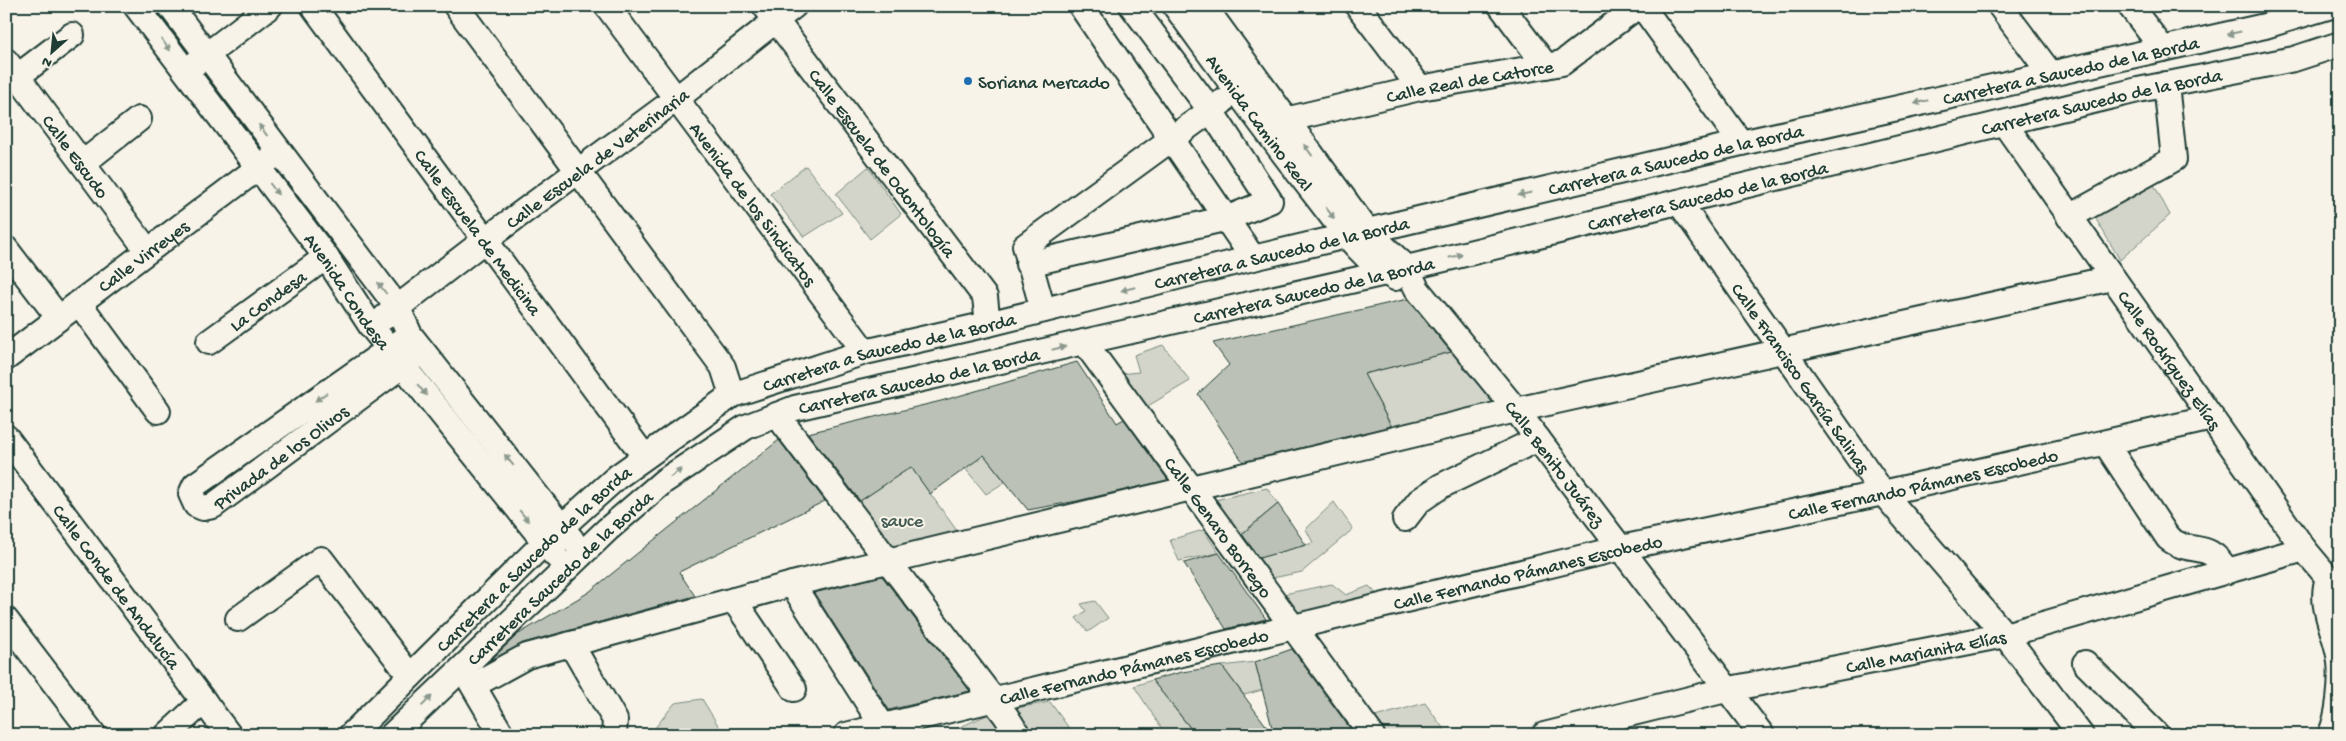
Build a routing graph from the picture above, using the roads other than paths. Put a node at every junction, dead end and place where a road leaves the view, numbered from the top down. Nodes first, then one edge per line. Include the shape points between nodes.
1 (136, 6) edge
2 (170, 6) edge
3 (270, 6) edge
4 (313, 6) edge
5 (456, 6) edge
6 (607, 6) edge
7 (1081, 6) edge
8 (1132, 6) edge
9 (1175, 6) edge
10 (1204, 6) edge
11 (1358, 6) edge
12 (1501, 6) edge
13 (1638, 6) edge
14 (1642, 6) edge
15 (2000, 6) edge
16 (2130, 6) edge
17 (2332, 6) edge
18 (2337, 6) edge
19 (2340, 10) edge
20 (778, 11) edge
21 (2271, 16) edge
22 (72, 35) dead end
23 (2340, 44) edge
24 (2163, 49) junction
25 (208, 54) junction
26 (2294, 59) junction
27 (2340, 62) edge
28 (1546, 66) junction
29 (12, 68) edge
30 (185, 70) junction
31 (2050, 73) junction
32 (1247, 84) junction
33 (2166, 84) junction
34 (1420, 88) junction
35 (676, 100) junction
36 (1211, 111) junction
37 (140, 119) dead end
38 (1285, 120) junction
39 (2004, 123) junction
40 (1171, 140) junction
41 (1741, 143) junction
42 (278, 151) junction
43 (83, 163) junction
44 (259, 168) junction
45 (580, 170) junction
46 (1679, 202) junction
47 (1228, 218) junction
48 (2070, 218) junction
49 (1358, 234) junction
50 (486, 240) junction
51 (6, 249) edge
52 (147, 250) junction
53 (326, 257) junction
54 (1253, 258) junction
55 (1028, 264) junction
56 (1396, 270) junction
57 (2112, 278) junction
58 (79, 303) junction
59 (398, 308) junction
60 (1043, 310) junction
61 (58, 317) junction
62 (988, 324) junction
63 (371, 326) junction
64 (209, 342) dead end
65 (1084, 342) junction
66 (416, 343) junction
67 (866, 352) junction
68 (1783, 352) junction
69 (396, 357) junction
70 (6, 358) edge
71 (359, 383) junction
72 (732, 395) junction
73 (158, 410) dead end
74 (1516, 410) junction
75 (777, 416) junction
76 (2212, 418) junction
77 (270, 433) junction
78 (6, 437) edge
79 (1538, 439) junction
80 (2106, 444) junction
81 (284, 454) junction
82 (644, 456) junction
83 (1191, 488) junction
84 (1884, 493) junction
85 (1405, 519) dead end
86 (554, 535) junction
87 (1621, 548) junction
88 (2304, 549) junction
89 (888, 561) junction
90 (574, 562) junction
91 (2227, 571) junction
92 (792, 584) junction
93 (2334, 585) edge
94 (734, 600) junction
95 (238, 619) dead end
96 (6, 620) edge
97 (1293, 627) junction
98 (2006, 634) junction
99 (571, 644) junction
100 (2085, 663) dead end
101 (410, 676) junction
102 (468, 676) junction
103 (794, 689) dead end
104 (1730, 690) junction
105 (993, 699) junction
106 (204, 701) junction
107 (898, 727) edge
108 (94, 735) edge
109 (167, 735) edge
110 (229, 735) edge
111 (351, 735) edge
112 (392, 735) edge
113 (502, 735) edge
114 (614, 735) edge
115 (846, 735) edge
116 (1018, 735) edge
117 (1372, 735) edge
118 (1544, 735) edge
119 (1762, 735) edge
120 (2081, 735) edge
121 (2157, 735) edge
122 (2330, 735) edge

1 -> 30 street, Avenida Condesa
2 - 25 street, Avenida Condesa
3 - 25 street
4 - 50 street, Calle Escuela de Medicina
5 - 45 street
6 - 35 street, Avenida de los Sindicatos
7 - 40 street
8 - 36 street
9 - 32 street, Avenida Camino Real
10 - 32 street, Avenida Camino Real
11 - 34 street
12 - 28 street
13 - 28 street, Calle Real de Catorce via 1562,63
14 - 41 street
15 - 31 street
16 - 24 street
17 - 21 street, Carretera a Saucedo de la Borda
18 - 19 street
20 - 35 street, Calle Escuela de Veterinaria
20 - 62 street, Calle Escuela de Odontología via 985,298
21 -> 24 street, Carretera a Saucedo de la Borda
22 - 29 street
23 - 26 street, Carretera Saucedo de la Borda
24 - 31 street, Carretera a Saucedo de la Borda
25 - 30 street
42 -> 25 street, Avenida Condesa
26 - 27 street
26 - 33 street, Carretera Saucedo de la Borda
28 - 34 street, Calle Real de Catorce
29 - 43 street, Calle Escudo
30 - 44 street, Avenida Condesa
31 -> 41 street, Carretera a Saucedo de la Borda
32 - 36 street
32 - 38 street, Avenida Camino Real
32 -> 49 street, Avenida Camino Real via 1273,140
33 - 39 street, Carretera Saucedo de la Borda
33 - 48 street via 2174,159
34 - 38 street, Calle Real de Catorce
35 - 45 street, Calle Escuela de Veterinaria
35 - 67 street, Avenida de los Sindicatos
36 - 40 street
36 - 47 street via 1270,201
37 - 43 street
49 -> 38 street, Avenida Camino Real
39 - 46 street, Carretera Saucedo de la Borda
39 - 48 street, Calle Rodríguez Elías
40 - 47 street
40 - 55 street via 1025,246
41 -> 49 street, Carretera a Saucedo de la Borda
42 - 44 street, Calle Virreyes
59 -> 42 street, Avenida Condesa
43 - 52 street, Calle Escudo
44 - 52 street, Calle Virreyes
44 -> 53 street, Avenida Condesa
45 - 50 street, Calle Escuela de Veterinaria
45 - 72 street via 724,367
56 -> 46 street, Carretera Saucedo de la Borda
46 - 68 street, Calle Francisco García Salinas
47 - 54 street
47 - 55 street
48 - 57 street, Calle Rodríguez Elías
49 - 54 street, Carretera a Saucedo de la Borda
49 - 56 street, Calle Benito Juárez
50 - 59 street, Calle Escuela de Veterinaria
50 - 82 street, Calle Escuela de Medicina
51 - 61 street
52 - 58 street, Calle Virreyes
53 - 63 street, Avenida Condesa
53 - 64 street, La Condesa
54 -> 60 street, Carretera a Saucedo de la Borda
55 - 60 street
56 - 65 street, Carretera Saucedo de la Borda
56 - 74 street, Calle Benito Juárez via 1417,289
57 - 68 street
57 - 76 street, Calle Rodríguez Elías
58 - 61 street, Calle Virreyes
58 - 73 street
59 - 63 street, Calle Escuela de Veterinaria
59 - 66 street, Avenida Condesa
60 - 62 street, Carretera a Saucedo de la Borda
61 - 70 street, Calle Virreyes
62 - 67 street, Carretera a Saucedo de la Borda
63 - 69 street, Avenida Condesa
75 -> 65 street, Carretera Saucedo de la Borda via 795,408
65 - 83 street, Calle Genaro Borrego
66 - 69 street, Privada de los Olivos
86 -> 66 street, Avenida Condesa
67 - 72 street, Carretera a Saucedo de la Borda
68 - 74 street
68 - 84 street, Calle Francisco García Salinas
69 - 71 street, Privada de los Olivos
69 -> 86 street, Avenida Condesa
71 -> 77 street, Privada de los Olivos
71 - 81 street, Privada de los Olivos
72 - 82 street, Carretera a Saucedo de la Borda
74 - 79 street, Calle Benito Juárez
74 - 83 street
75 - 89 street
90 -> 75 street, Carretera Saucedo de la Borda via 672,476 746,427
76 - 80 street, Calle Fernando Pámanes Escobedo
76 - 88 street, Calle Rodríguez Elías
77 - 81 street
77 - 81 street, Privada de los Olivos via 195,485 191,494 196,505 203,508 213,506
78 - 106 street, Calle Conde de Andalucía
79 - 85 street via 1441,486 1420,501
79 - 87 street, Calle Benito Juárez
80 - 84 street, Calle Fernando Pámanes Escobedo
80 - 91 street via 2168,538 2176,544 2212,552
82 - 86 street, Carretera a Saucedo de la Borda
83 - 89 street
83 - 97 street, Calle Genaro Borrego
84 - 87 street, Calle Fernando Pámanes Escobedo
84 - 98 street, Calle Francisco García Salinas
86 - 90 street, Avenida Condesa
86 - 101 street, Carretera a Saucedo de la Borda
87 - 97 street, Calle Fernando Pámanes Escobedo
87 - 104 street, Calle Benito Juárez
88 - 91 street, Calle Marianita Elías
88 - 93 street, Calle Rodríguez Elías
89 - 92 street
89 - 105 street
90 - 102 street, Carretera Saucedo de la Borda
91 - 98 street, Calle Marianita Elías
92 - 94 street
92 - 107 street
93 - 122 street via 2324,600 2340,662 2338,705 2335,726
94 - 99 street
94 - 103 street
95 - 101 street via 321,559
96 - 108 street
97 - 105 street, Calle Fernando Pámanes Escobedo
97 - 117 street, Calle Genaro Borrego
98 - 104 street, Calle Marianita Elías
98 - 120 street, Calle Francisco García Salinas
99 - 102 street
99 - 114 street via 615,720
100 - 121 street
101 - 111 street, Carretera a Saucedo de la Borda
112 -> 102 street, Carretera Saucedo de la Borda
102 - 113 street
104 - 118 street, Calle Marianita Elías
104 - 119 street, Calle Benito Juárez
105 - 107 street, Calle Fernando Pámanes Escobedo
105 - 116 street
106 - 109 street
106 - 110 street, Calle Conde de Andalucía
107 - 115 street, Calle Fernando Pámanes Escobedo

